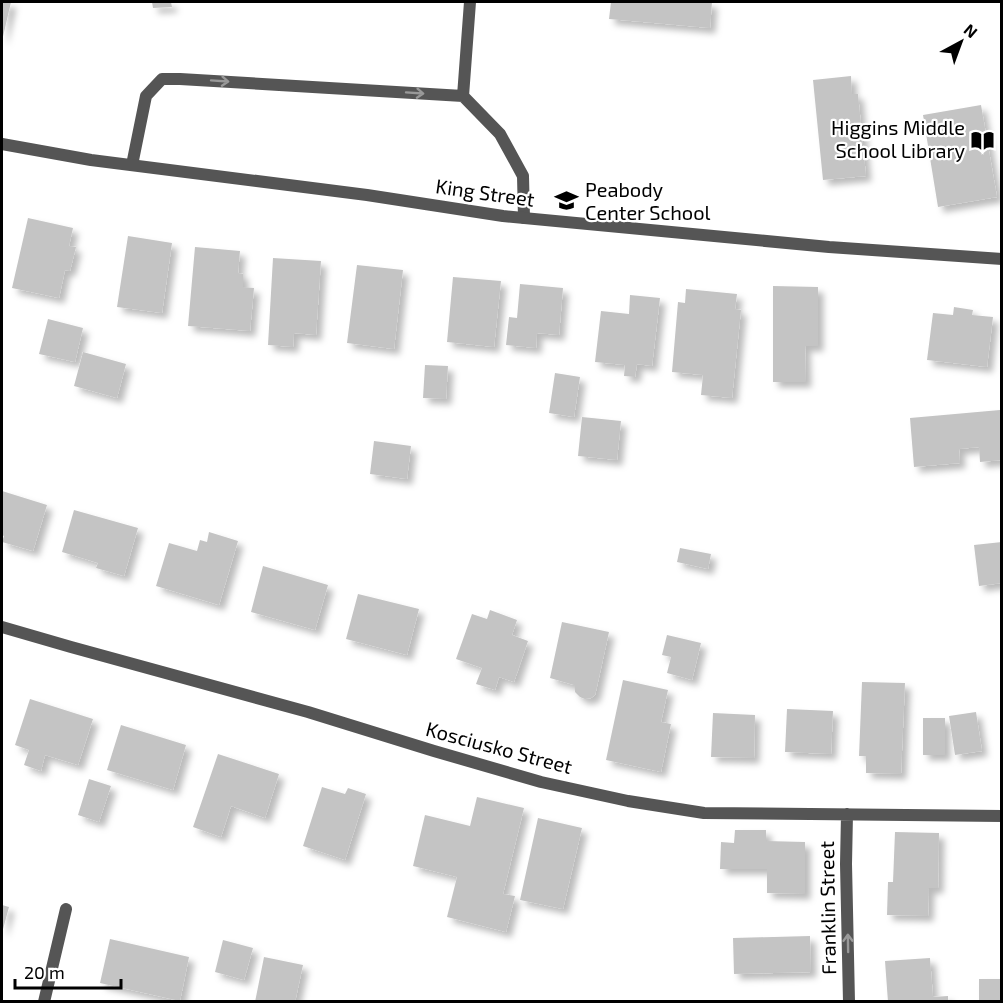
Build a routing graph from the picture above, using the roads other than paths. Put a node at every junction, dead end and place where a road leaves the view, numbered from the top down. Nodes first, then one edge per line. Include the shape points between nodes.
1 (470, 2) edge
2 (464, 96) junction
3 (2, 144) edge
4 (132, 165) junction
5 (524, 218) junction
6 (1002, 259) edge
7 (2, 627) edge
8 (847, 814) junction
9 (1002, 816) edge
10 (66, 909) dead end
11 (44, 1002) edge
12 (849, 1002) edge

1 - 2 street
4 -> 2 street via 146,96 162,79
2 - 5 street via 500,134 523,176
3 - 4 street, King Street
4 - 5 street, King Street
5 - 6 street, King Street
7 - 8 street, Kosciusko Street via 541,782 705,813
8 - 9 street, Kosciusko Street
12 -> 8 street, Franklin Street
10 - 11 street

